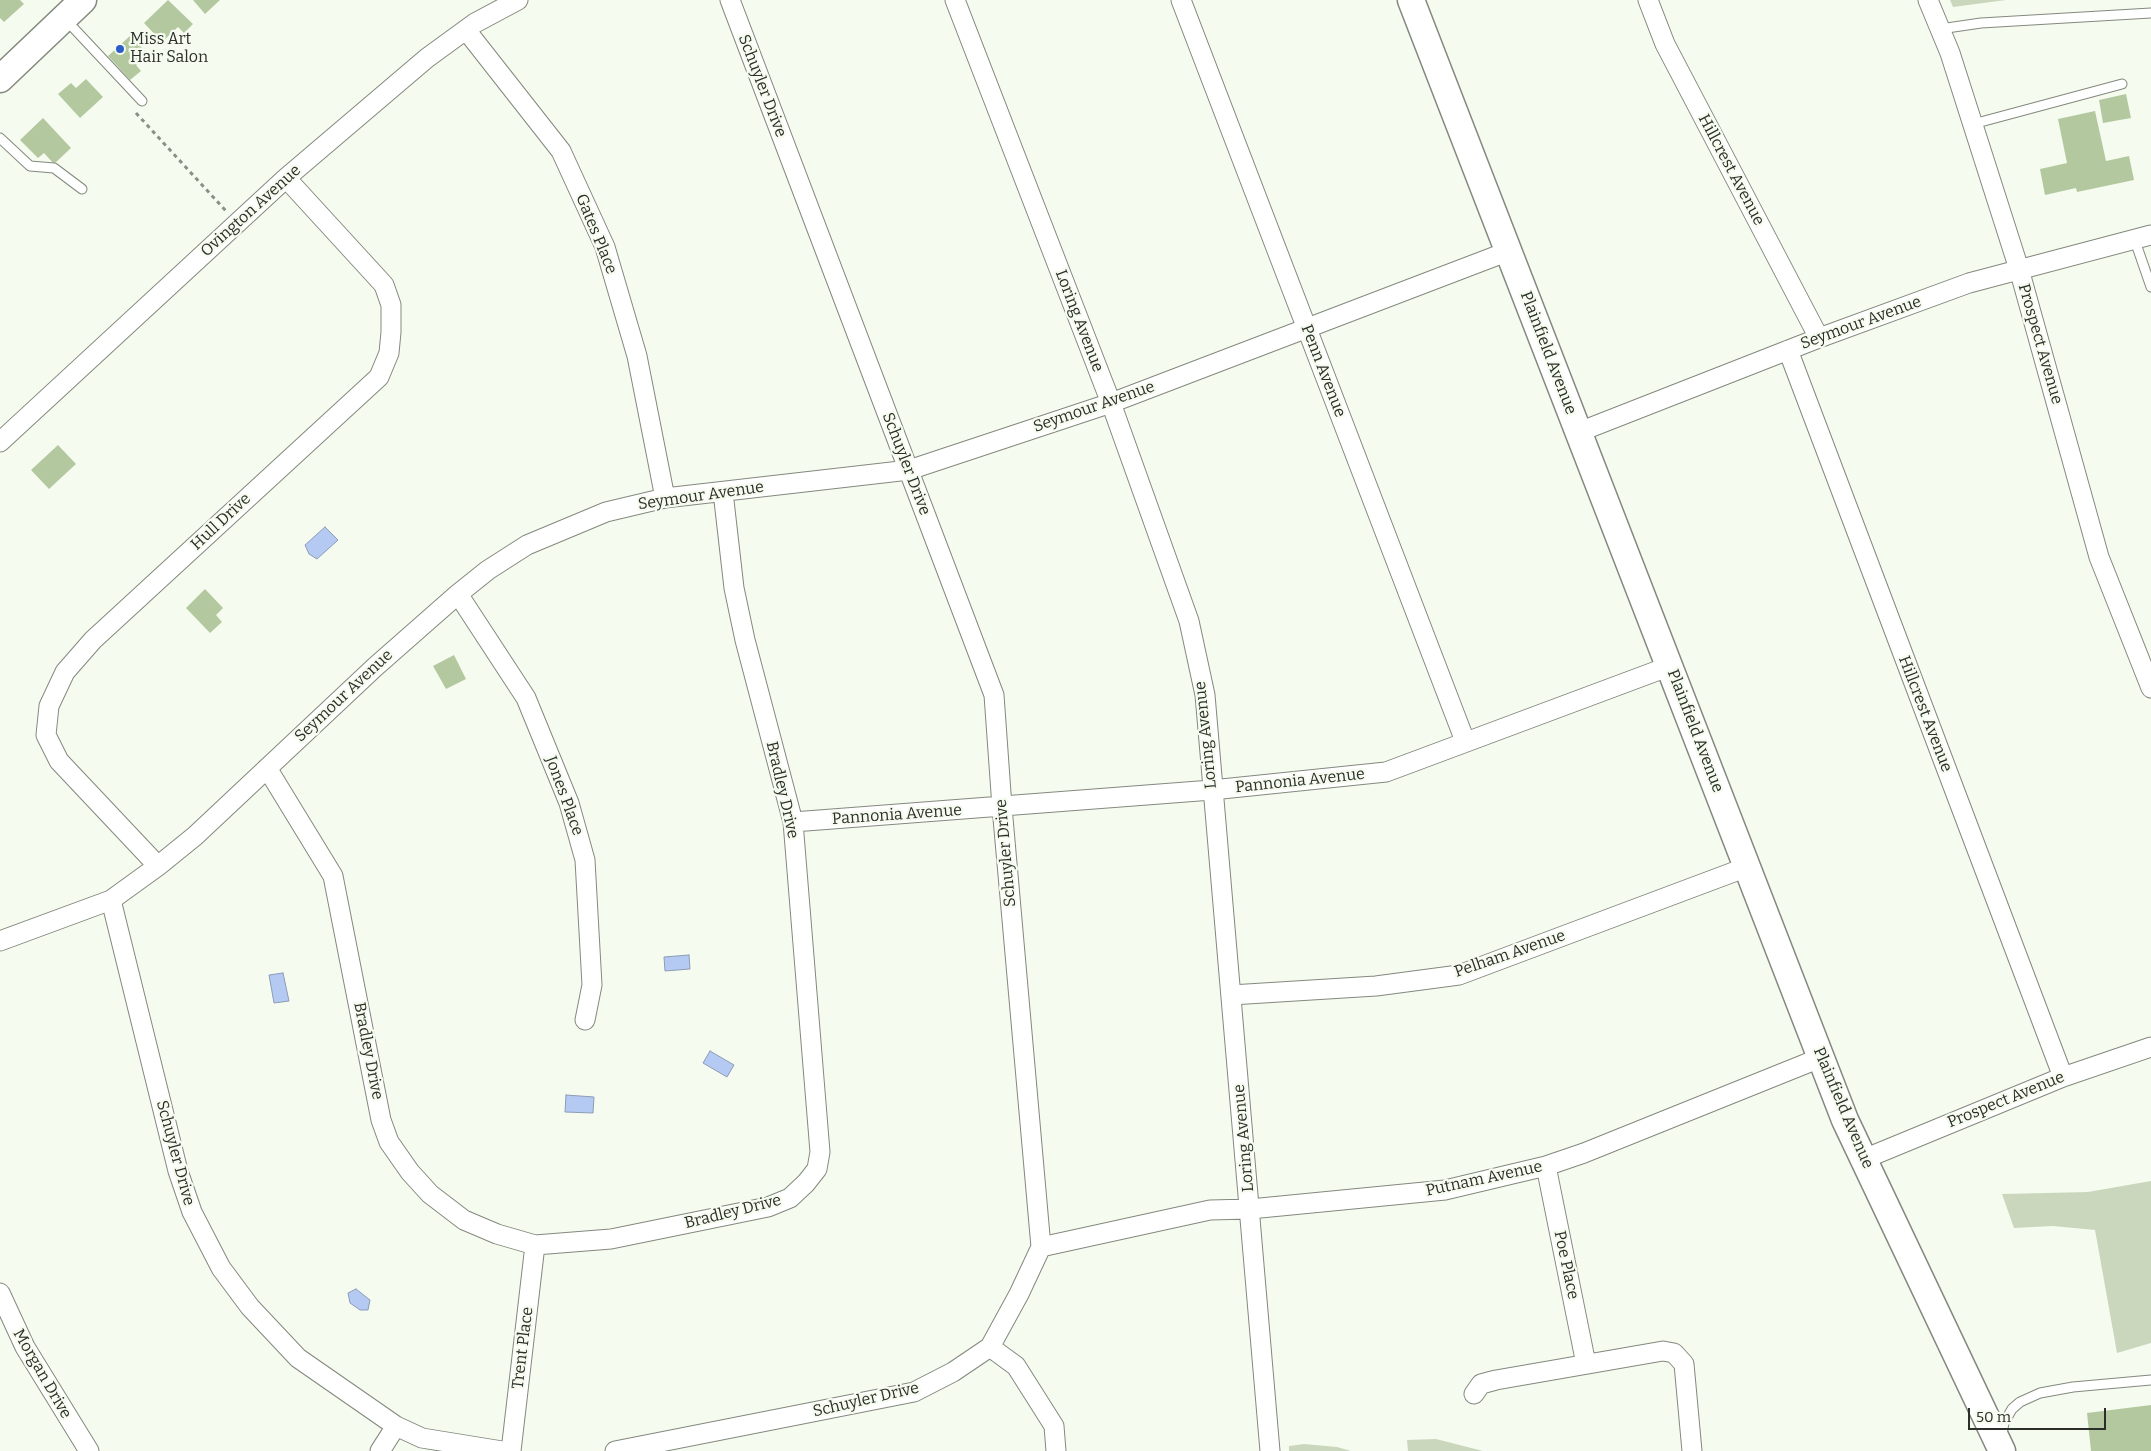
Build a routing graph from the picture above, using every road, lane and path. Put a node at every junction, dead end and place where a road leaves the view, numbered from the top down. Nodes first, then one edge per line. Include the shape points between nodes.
1 (83, 0) edge
2 (518, 0) edge
3 (730, 0) edge
4 (955, 0) edge
5 (1181, 0) edge
6 (1411, 0) edge
7 (1648, 0) edge
8 (1928, 0) edge
9 (2150, 16) edge
10 (64, 18) junction
11 (1940, 29) junction
12 (466, 30) junction
13 (0, 78) edge
14 (2122, 84) dead end
15 (142, 101) dead end
16 (132, 109) dead end
17 (1973, 124) junction
18 (0, 138) edge
19 (286, 178) junction
20 (82, 189) dead end
21 (226, 211) dead end
22 (2142, 236) edge
23 (1508, 251) junction
24 (2019, 270) junction
25 (2151, 287) edge
26 (1307, 329) junction
27 (1820, 338) junction
28 (1788, 350) junction
29 (1111, 403) junction
30 (1579, 432) junction
31 (0, 442) edge
32 (908, 470) junction
33 (723, 492) junction
34 (665, 498) junction
35 (458, 594) junction
36 (1670, 666) junction
37 (2151, 688) edge
38 (1465, 741) junction
39 (267, 768) junction
40 (1212, 790) junction
41 (1002, 807) junction
42 (793, 822) junction
43 (158, 866) junction
44 (1747, 867) junction
45 (111, 900) junction
46 (0, 941) edge
47 (1231, 995) junction
48 (586, 1020) dead end
49 (2151, 1048) edge
50 (1820, 1058) junction
51 (2063, 1077) junction
52 (1864, 1159) junction
53 (1546, 1166) junction
54 (1250, 1209) junction
55 (535, 1245) junction
56 (1041, 1247) junction
57 (0, 1294) edge
58 (990, 1346) junction
59 (1586, 1364) junction
60 (2151, 1380) edge
61 (1474, 1394) dead end
62 (396, 1426) junction
63 (634, 1450) edge
64 (90, 1451) edge
65 (380, 1451) edge
66 (502, 1451) edge
67 (511, 1451) edge
68 (615, 1451) edge
69 (1056, 1451) edge
70 (1270, 1451) edge
71 (1692, 1451) edge
72 (2003, 1451) edge

1 - 10 street
2 - 12 street, Ovington Avenue
3 - 32 street, Schuyler Drive
4 - 29 street, Loring Avenue
5 - 26 street, Penn Avenue
6 - 23 street, Plainfield Avenue
7 - 27 street, Hillcrest Avenue via 1665,44
8 - 11 street, Prospect Avenue
9 - 11 lane via 1980,23
10 - 13 street
10 - 15 lane
11 - 17 street, Prospect Avenue
12 - 19 street, Ovington Avenue via 427,58
12 - 34 street, Gates Place via 560,151 605,247 637,356
14 - 17 lane
16 - 21 path
17 - 24 street, Prospect Avenue
18 - 20 lane via 30,166 54,168
19 - 31 street, Ovington Avenue
19 - 43 street, Hull Drive via 384,285 391,305 391,332 389,353 379,377 94,640 65,672 49,706 46,736 59,761
22 - 24 street, Seymour Avenue
22 - 25 lane
23 - 26 street, Seymour Avenue
23 - 30 street, Plainfield Avenue
24 - 27 street, Seymour Avenue via 1969,283
24 - 37 street, Prospect Avenue via 2099,557
26 - 29 street, Seymour Avenue
26 - 38 street, Penn Avenue
27 - 28 street, Seymour Avenue
28 - 30 street, Seymour Avenue
28 - 51 street, Hillcrest Avenue
29 - 32 street, Seymour Avenue
29 - 40 street, Loring Avenue via 1189,621 1205,695
30 - 36 street, Plainfield Avenue
32 - 33 street, Seymour Avenue
32 - 41 street, Schuyler Drive via 994,694
33 - 34 street, Seymour Avenue
33 - 42 street, Bradley Drive via 741,623
34 - 35 street, Seymour Avenue via 606,512 527,545
35 - 39 street, Seymour Avenue
35 - 48 street, Jones Place via 526,698 569,803 586,860 592,985
36 - 38 street, Pannonia Avenue
36 - 44 street, Plainfield Avenue
38 - 40 street, Pannonia Avenue via 1386,772
39 - 43 street, Seymour Avenue
39 - 55 street, Bradley Drive via 333,876 388,1142 430,1194 464,1220
40 - 41 street, Pannonia Avenue
40 - 47 street, Loring Avenue
41 - 42 street, Pannonia Avenue
41 - 56 street, Schuyler Drive
42 - 55 street, Bradley Drive via 820,1152 817,1169 790,1198 768,1207 611,1239
43 - 45 street, Seymour Avenue
44 - 47 street, Pelham Avenue via 1459,975 1376,986
44 - 50 street, Plainfield Avenue
45 - 46 street, Seymour Avenue
45 - 62 street, Schuyler Drive via 178,1171 192,1212 221,1268 250,1307 298,1358
47 - 54 street, Loring Avenue
49 - 51 street, Prospect Avenue
50 - 52 street, Plainfield Avenue
50 - 53 street, Putnam Avenue
51 - 52 street, Prospect Avenue
52 - 72 street, Plainfield Avenue
53 - 54 street, Putnam Avenue via 1445,1190
53 - 59 street, Poe Place
54 - 56 street, Putnam Avenue via 1210,1210
54 - 70 street, Loring Avenue
55 - 67 street, Trent Place
56 - 58 street, Schuyler Drive
57 - 64 street, Morgan Drive via 25,1347
58 - 63 street, Schuyler Drive via 953,1372 914,1392
58 - 69 street via 1016,1366 1054,1426
59 - 61 street via 1489,1382 1482,1384
59 - 71 street via 1663,1350 1674,1353 1684,1364
60 - 72 lane via 2073,1386 2030,1397 2020,1402 2007,1418 2002,1432
62 - 65 street
62 - 66 street, Schuyler Drive via 422,1438
63 - 68 street, Schuyler Drive

